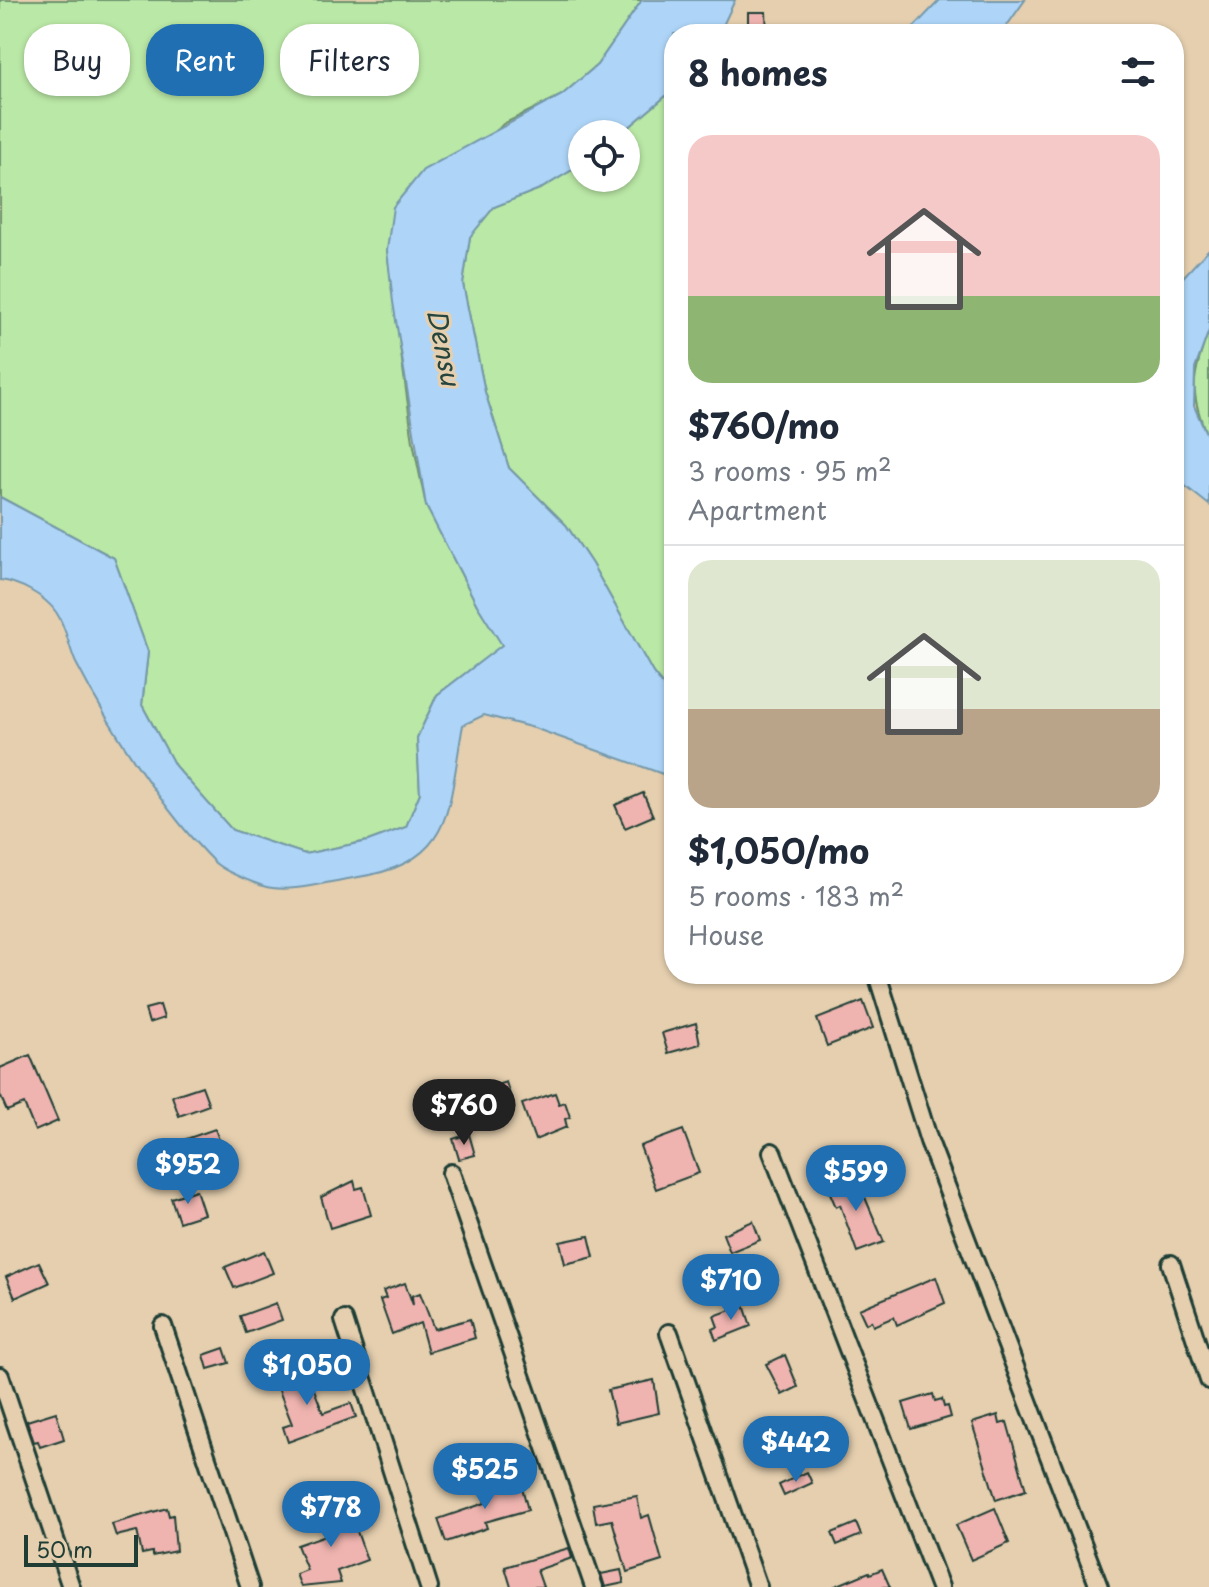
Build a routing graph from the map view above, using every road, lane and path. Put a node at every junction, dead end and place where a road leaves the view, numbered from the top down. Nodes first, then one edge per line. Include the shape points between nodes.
1 (880, 984) edge
2 (772, 1152) dead end
3 (451, 1173) dead end
4 (1171, 1264) dead end
5 (344, 1320) dead end
6 (163, 1326) dead end
7 (669, 1333) dead end
8 (0, 1376) edge
9 (1209, 1380) edge
10 (71, 1587) edge
11 (250, 1587) edge
12 (429, 1587) edge
13 (594, 1587) edge
14 (758, 1587) edge
15 (940, 1587) edge
16 (1099, 1587) edge

1 - 16 street via 929,1141
2 - 15 street
3 - 13 street
4 - 9 street
5 - 12 street
6 - 11 street
7 - 14 street
8 - 10 street

